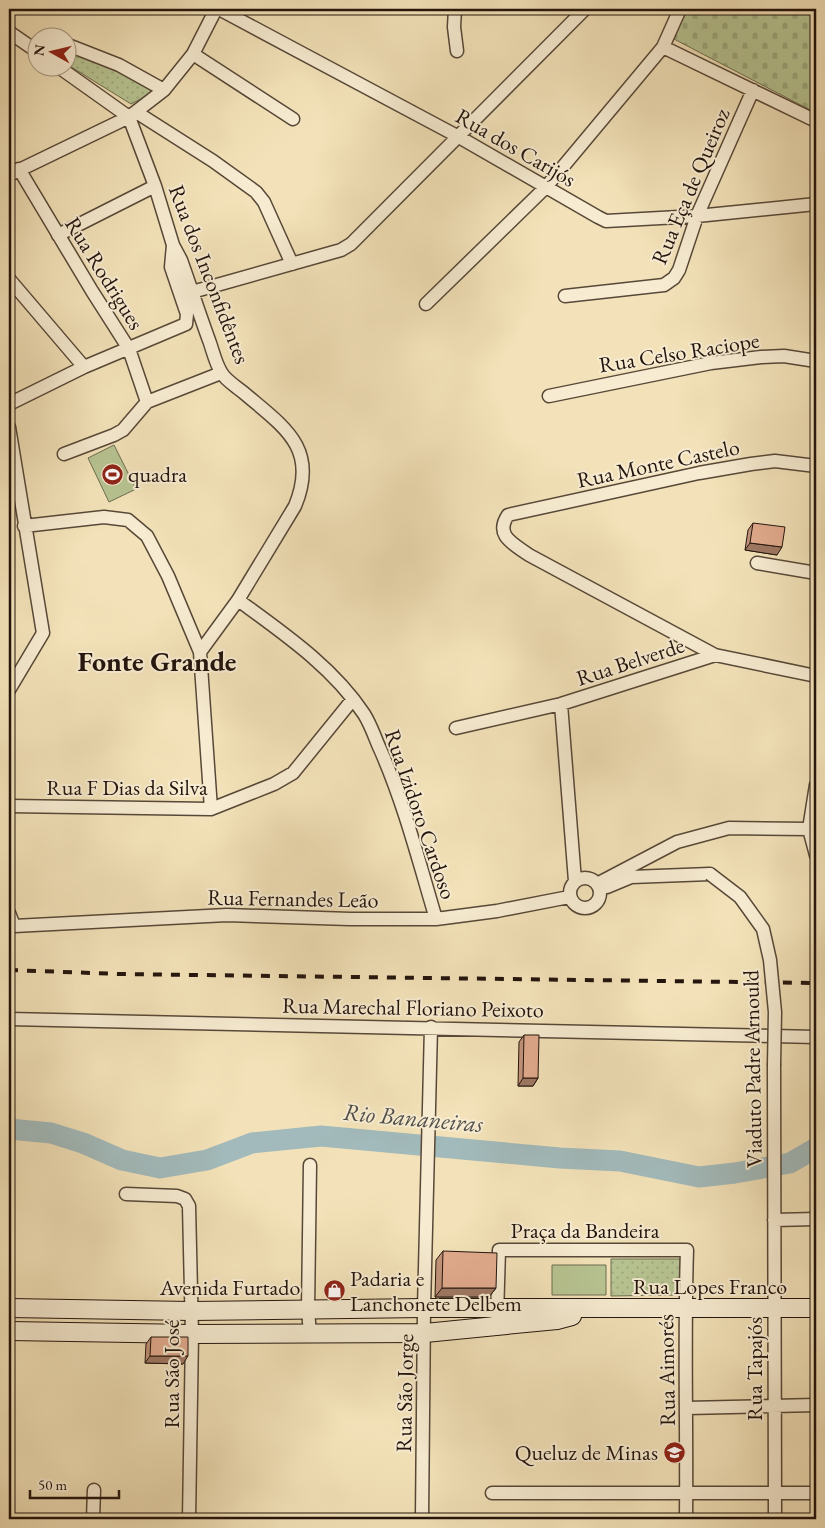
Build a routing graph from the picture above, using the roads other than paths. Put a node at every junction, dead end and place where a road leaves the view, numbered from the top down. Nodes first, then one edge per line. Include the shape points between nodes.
1 (218, 9) edge
2 (455, 9) edge
3 (586, 9) edge
4 (677, 9) edge
5 (12, 34) edge
6 (28, 37) edge
7 (28, 45) edge
8 (663, 47) junction
9 (78, 50) edge
10 (457, 52) dead end
11 (193, 54) junction
12 (76, 78) edge
13 (164, 90) junction
14 (753, 90) junction
15 (132, 114) junction
16 (293, 119) dead end
17 (816, 122) edge
18 (459, 137) junction
19 (14, 172) edge
20 (155, 186) junction
21 (546, 187) junction
22 (816, 204) edge
23 (697, 216) junction
24 (58, 235) junction
25 (173, 245) junction
26 (292, 264) junction
27 (9, 279) edge
28 (192, 292) junction
29 (565, 296) dead end
30 (426, 304) dead end
31 (129, 349) junction
32 (816, 361) edge
33 (84, 367) junction
34 (221, 373) junction
35 (550, 396) dead end
36 (147, 402) junction
37 (9, 404) edge
38 (9, 427) edge
39 (64, 454) dead end
40 (816, 466) edge
41 (24, 526) junction
42 (757, 563) dead end
43 (816, 573) edge
44 (238, 600) junction
45 (200, 652) junction
46 (715, 655) junction
47 (816, 676) edge
48 (9, 690) edge
49 (353, 699) junction
50 (561, 704) junction
51 (456, 728) dead end
52 (816, 785) edge
53 (9, 806) edge
54 (212, 809) junction
55 (809, 829) junction
56 (816, 855) edge
57 (575, 881) junction
58 (598, 887) junction
59 (569, 897) junction
60 (9, 913) edge
61 (436, 919) junction
62 (9, 1019) edge
63 (431, 1027) junction
64 (816, 1037) edge
65 (310, 1165) dead end
66 (126, 1194) dead end
67 (816, 1219) edge
68 (774, 1220) junction
69 (687, 1250) joint
70 (9, 1308) edge
71 (424, 1308) junction
72 (497, 1308) junction
73 (604, 1308) junction
74 (685, 1308) junction
75 (816, 1308) edge
76 (774, 1309) junction
77 (308, 1310) junction
78 (191, 1311) junction
79 (497, 1326) junction
80 (9, 1331) edge
81 (425, 1333) junction
82 (192, 1334) junction
83 (310, 1334) junction
84 (774, 1406) junction
85 (816, 1406) edge
86 (687, 1408) junction
87 (94, 1490) dead end
88 (492, 1492) dead end
89 (686, 1493) junction
90 (775, 1493) junction
91 (816, 1493) edge
92 (93, 1519) edge
93 (189, 1519) edge
94 (422, 1519) edge
95 (686, 1519) edge
96 (775, 1519) edge

1 - 11 street
1 - 18 street, Rua dos Carijós
2 - 10 street
3 - 18 street
4 - 8 street
5 - 6 street
5 - 7 street
8 - 14 street
8 - 21 street
9 - 13 street via 119,65
11 - 13 street
11 - 16 street
12 - 15 street
13 - 15 street
14 - 17 street
14 - 23 street, Rua Eça de Queiroz
15 - 19 street
15 - 20 street, Rua dos Inconfidêntes
15 - 26 street via 213,161 256,192 264,202
18 - 21 street, Rua dos Carijós
18 - 26 street via 352,244
19 - 24 street, Rua Rodrigues
20 - 24 street
20 - 25 street, Rua dos Inconfidêntes
21 - 23 street, Rua dos Carijós via 606,221
21 - 30 street
22 - 23 street, Rua dos Carijós
23 - 29 street, Rua Eça de Queiroz via 679,270 664,285
24 - 31 street, Rua Rodrigues
25 - 28 street, Rua dos Inconfidêntes
25 - 31 street via 171,267 187,314 186,324
26 - 28 street
27 - 33 street
28 - 34 street, Rua dos Inconfidêntes
31 - 33 street
31 - 36 street, Rua Rodrigues
32 - 35 street, Rua Celso Raciope via 784,356 711,363
33 - 37 street
34 - 36 street
34 - 44 street, Rua dos Inconfidêntes via 280,424 298,447 303,467 295,506
36 - 39 street via 123,430
38 - 41 street
40 - 46 street, Rua Monte Castelo via 775,461 689,475 508,515 503,523 507,539 529,556
41 - 45 street via 104,517 128,520 147,536
41 - 48 street via 43,633
42 - 43 street
44 - 45 street, Rua dos Inconfidêntes
44 - 49 street, Rua Izidoro Cardoso via 297,644
45 - 54 street
46 - 47 street, Rua Belverde
46 - 50 street, Rua Belverde
49 - 54 street, Rua F Dias da Silva via 293,773
49 - 61 street, Rua Izidoro Cardoso via 366,716 392,776
50 - 51 street, Rua Belverde
50 - 57 street
52 - 55 street
53 - 54 street, Rua F Dias da Silva
55 - 56 street
55 - 58 street via 729,828 677,842
57 - 58 street via 587,878
57 - 59 street
58 - 59 street via 598,901 588,909 576,907
58 - 68 street, Viaduto Padre Arnould, bridge via 631,877 710,874 740,896 763,929 775,1012
59 - 61 street, Rua Fernandes Leão
60 - 61 street, Rua Fernandes Leão via 14,926 227,915
62 - 63 street, Rua Marechal Floriano Peixoto
63 - 64 street, Rua Marechal Floriano Peixoto
63 - 71 street, Rua São Jorge
65 - 77 street
66 - 78 street, Rua São José via 177,1196 185,1199 189,1206
67 - 68 street
68 - 76 street, Rua Tapajós
69 - 72 street, Praça da Bandeira via 499,1250
69 - 74 street, Rua Aimorés
70 - 78 street, Avenida Furtado
71 - 72 street, Avenida Furtado
71 - 77 street, Avenida Furtado
71 - 81 street, Rua São Jorge
72 - 73 street, Avenida Furtado
72 - 79 street, Praça da Bandeira
73 - 74 street, Rua Lopes Franco
73 - 79 street, Avenida Furtado via 557,1320
74 - 76 street, Rua Lopes Franco
74 - 86 street, Rua Aimorés
75 - 76 street, Rua Lopes Franco
76 - 84 street, Rua Tapajós
77 - 78 street, Avenida Furtado
77 - 83 street
78 - 82 street, Rua São José
79 - 81 street, Avenida Furtado
80 - 82 street, Avenida Furtado
81 - 83 street, Avenida Furtado
81 - 94 street, Rua São Jorge
82 - 83 street, Avenida Furtado
82 - 93 street, Rua São José
84 - 85 street
84 - 86 street
84 - 90 street, Rua Tapajós
86 - 89 street, Rua Aimorés
87 - 92 street
88 - 89 street
89 - 90 street
89 - 95 street, Rua Aimorés
90 - 91 street
90 - 96 street, Rua Tapajós

